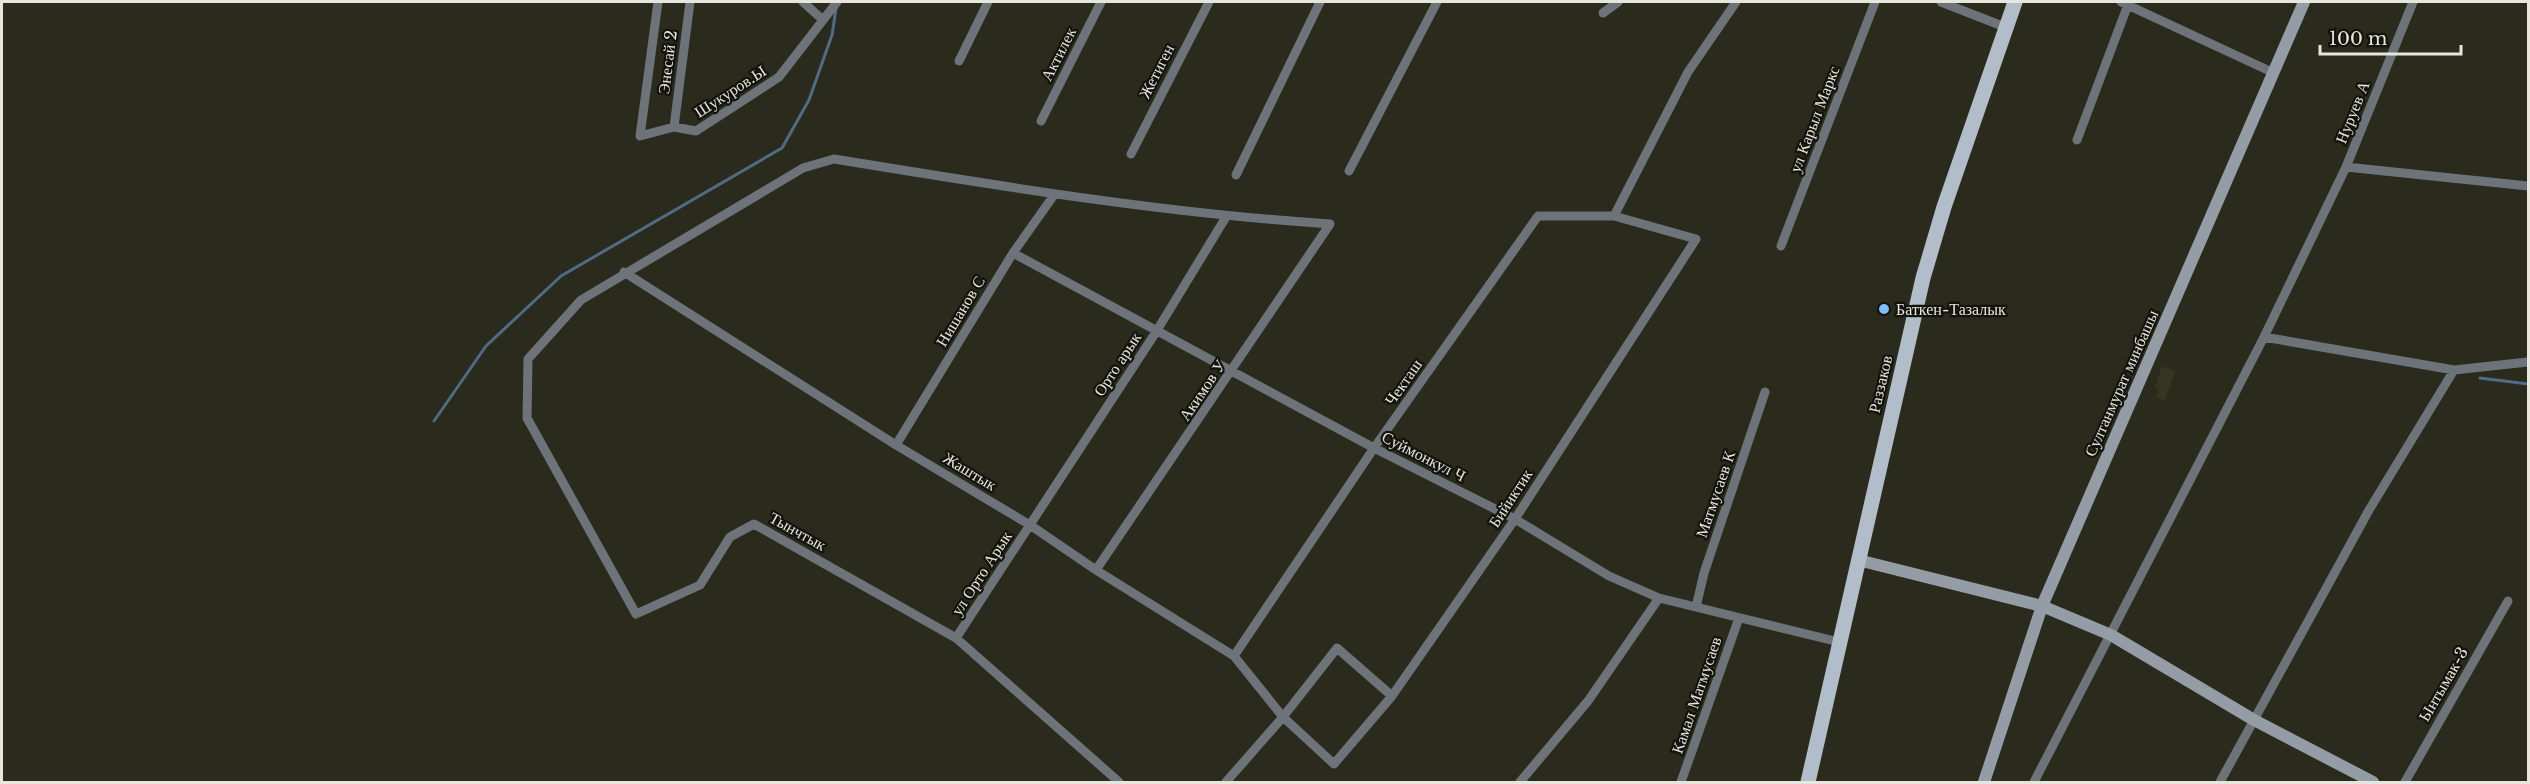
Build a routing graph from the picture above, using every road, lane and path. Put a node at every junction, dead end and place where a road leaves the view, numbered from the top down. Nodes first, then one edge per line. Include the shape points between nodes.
1 (658, 2) edge
2 (690, 2) edge
3 (803, 2) edge
4 (837, 2) edge
5 (988, 2) edge
6 (1101, 2) edge
7 (1209, 2) edge
8 (1320, 2) edge
9 (1437, 2) edge
10 (1618, 2) edge
11 (1736, 2) edge
12 (1875, 2) edge
13 (1941, 2) edge
14 (2015, 2) edge
15 (2304, 2) edge
16 (2413, 2) edge
17 (2125, 3) edge
18 (1603, 13) dead end
19 (824, 20) junction
20 (2005, 27) junction
21 (959, 61) dead end
22 (2274, 73) junction
23 (1041, 121) dead end
24 (674, 127) junction
25 (2077, 141) dead end
26 (1131, 154) dead end
27 (2346, 167) junction
28 (1349, 171) dead end
29 (1236, 175) dead end
30 (2529, 186) edge
31 (1054, 195) junction
32 (1614, 216) junction
33 (1226, 217) junction
34 (1780, 246) dead end
35 (1012, 253) junction
36 (624, 272) junction
37 (1156, 332) junction
38 (2264, 337) junction
39 (2529, 362) edge
40 (2454, 370) junction
41 (1232, 372) junction
42 (1765, 392) dead end
43 (896, 445) junction
44 (1374, 448) junction
45 (1515, 519) junction
46 (1030, 525) junction
47 (1858, 560) junction
48 (1096, 570) junction
49 (1659, 598) junction
50 (2508, 601) dead end
51 (2042, 606) junction
52 (1696, 607) junction
53 (1739, 618) junction
54 (2111, 635) junction
55 (956, 638) junction
56 (1839, 642) junction
57 (1234, 656) junction
58 (1392, 696) junction
59 (1283, 717) junction
60 (2254, 720) junction
61 (1334, 764) joint
62 (1119, 783) edge
63 (1226, 783) edge
64 (1520, 783) edge
65 (1681, 783) edge
66 (1808, 783) edge
67 (1984, 783) edge
68 (2034, 783) edge
69 (2220, 783) edge
70 (2373, 783) edge
71 (2405, 783) edge

1 - 24 street, Шукуров.Ы via 640,136
2 - 24 street, Энесай 2
3 - 19 street
4 - 19 street, Шукуров.Ы
5 - 21 street
6 - 23 street, Актилек
7 - 26 street, Жетиген
8 - 29 street
9 - 28 street
10 - 18 street
11 - 32 street via 1688,72
12 - 34 street, ул Карыл Маркс
13 - 20 street
14 - 20 main road, Раззаков
15 - 22 street, Султанмурат минбашы
16 - 27 street, Нуруев А
17 - 22 street
17 - 25 street
19 - 24 street, Шукуров.Ы via 780,77 696,131
20 - 47 main road, Раззаков via 1923,278
22 - 51 street, Султанмурат минбашы
27 - 30 street
27 - 38 street, Нуруев А
31 - 33 street
31 - 35 street, Нишанов С
31 - 36 street via 834,159 803,168
32 - 44 street, Чекташ via 1538,216
32 - 45 street, Бийиктик via 1696,239
33 - 37 street, Орто арык
33 - 41 street, Акимов У via 1330,224
35 - 37 street, Суймонкул Ч
35 - 43 street, Нишанов С
36 - 43 street, Жаштык
36 - 55 street, Тынчтык via 581,300 528,359 527,418 636,614 700,585 730,537 754,524
37 - 41 street, Суймонкул Ч
37 - 46 street, Орто арык
38 - 40 street
38 - 54 street, Нуруев А
39 - 40 street
40 - 60 street via 2369,510
41 - 44 street, Суймонкул Ч
41 - 48 street, Акимов У
42 - 52 street, Матмусаев К
43 - 46 street, Жаштык
44 - 45 street, Суймонкул Ч
44 - 57 street, Чекташ
45 - 49 street, Суймонкул Ч via 1609,576
45 - 58 street, Бийиктик
46 - 48 street, Жаштык
46 - 55 street, ул Орто Арык
47 - 51 street
47 - 56 main road, Раззаков
48 - 57 street, Жаштык
49 - 52 street, Суймонкул Ч
49 - 64 street via 1588,701
50 - 71 street, Ынтымак-3
51 - 54 street
51 - 67 street, Султанмурат минбашы
52 - 53 street, Суймонкул Ч
53 - 56 street, Суймонкул Ч
53 - 65 street, Камал Матмусаев
54 - 60 street
54 - 68 street, Нуруев А
55 - 62 street, Тынчтык
56 - 66 main road, Раззаков
57 - 59 street, Жаштык
58 - 59 street via 1337,648
58 - 61 street, Бийиктик
59 - 61 street, Жаштык
59 - 63 street
60 - 69 street
60 - 70 street

